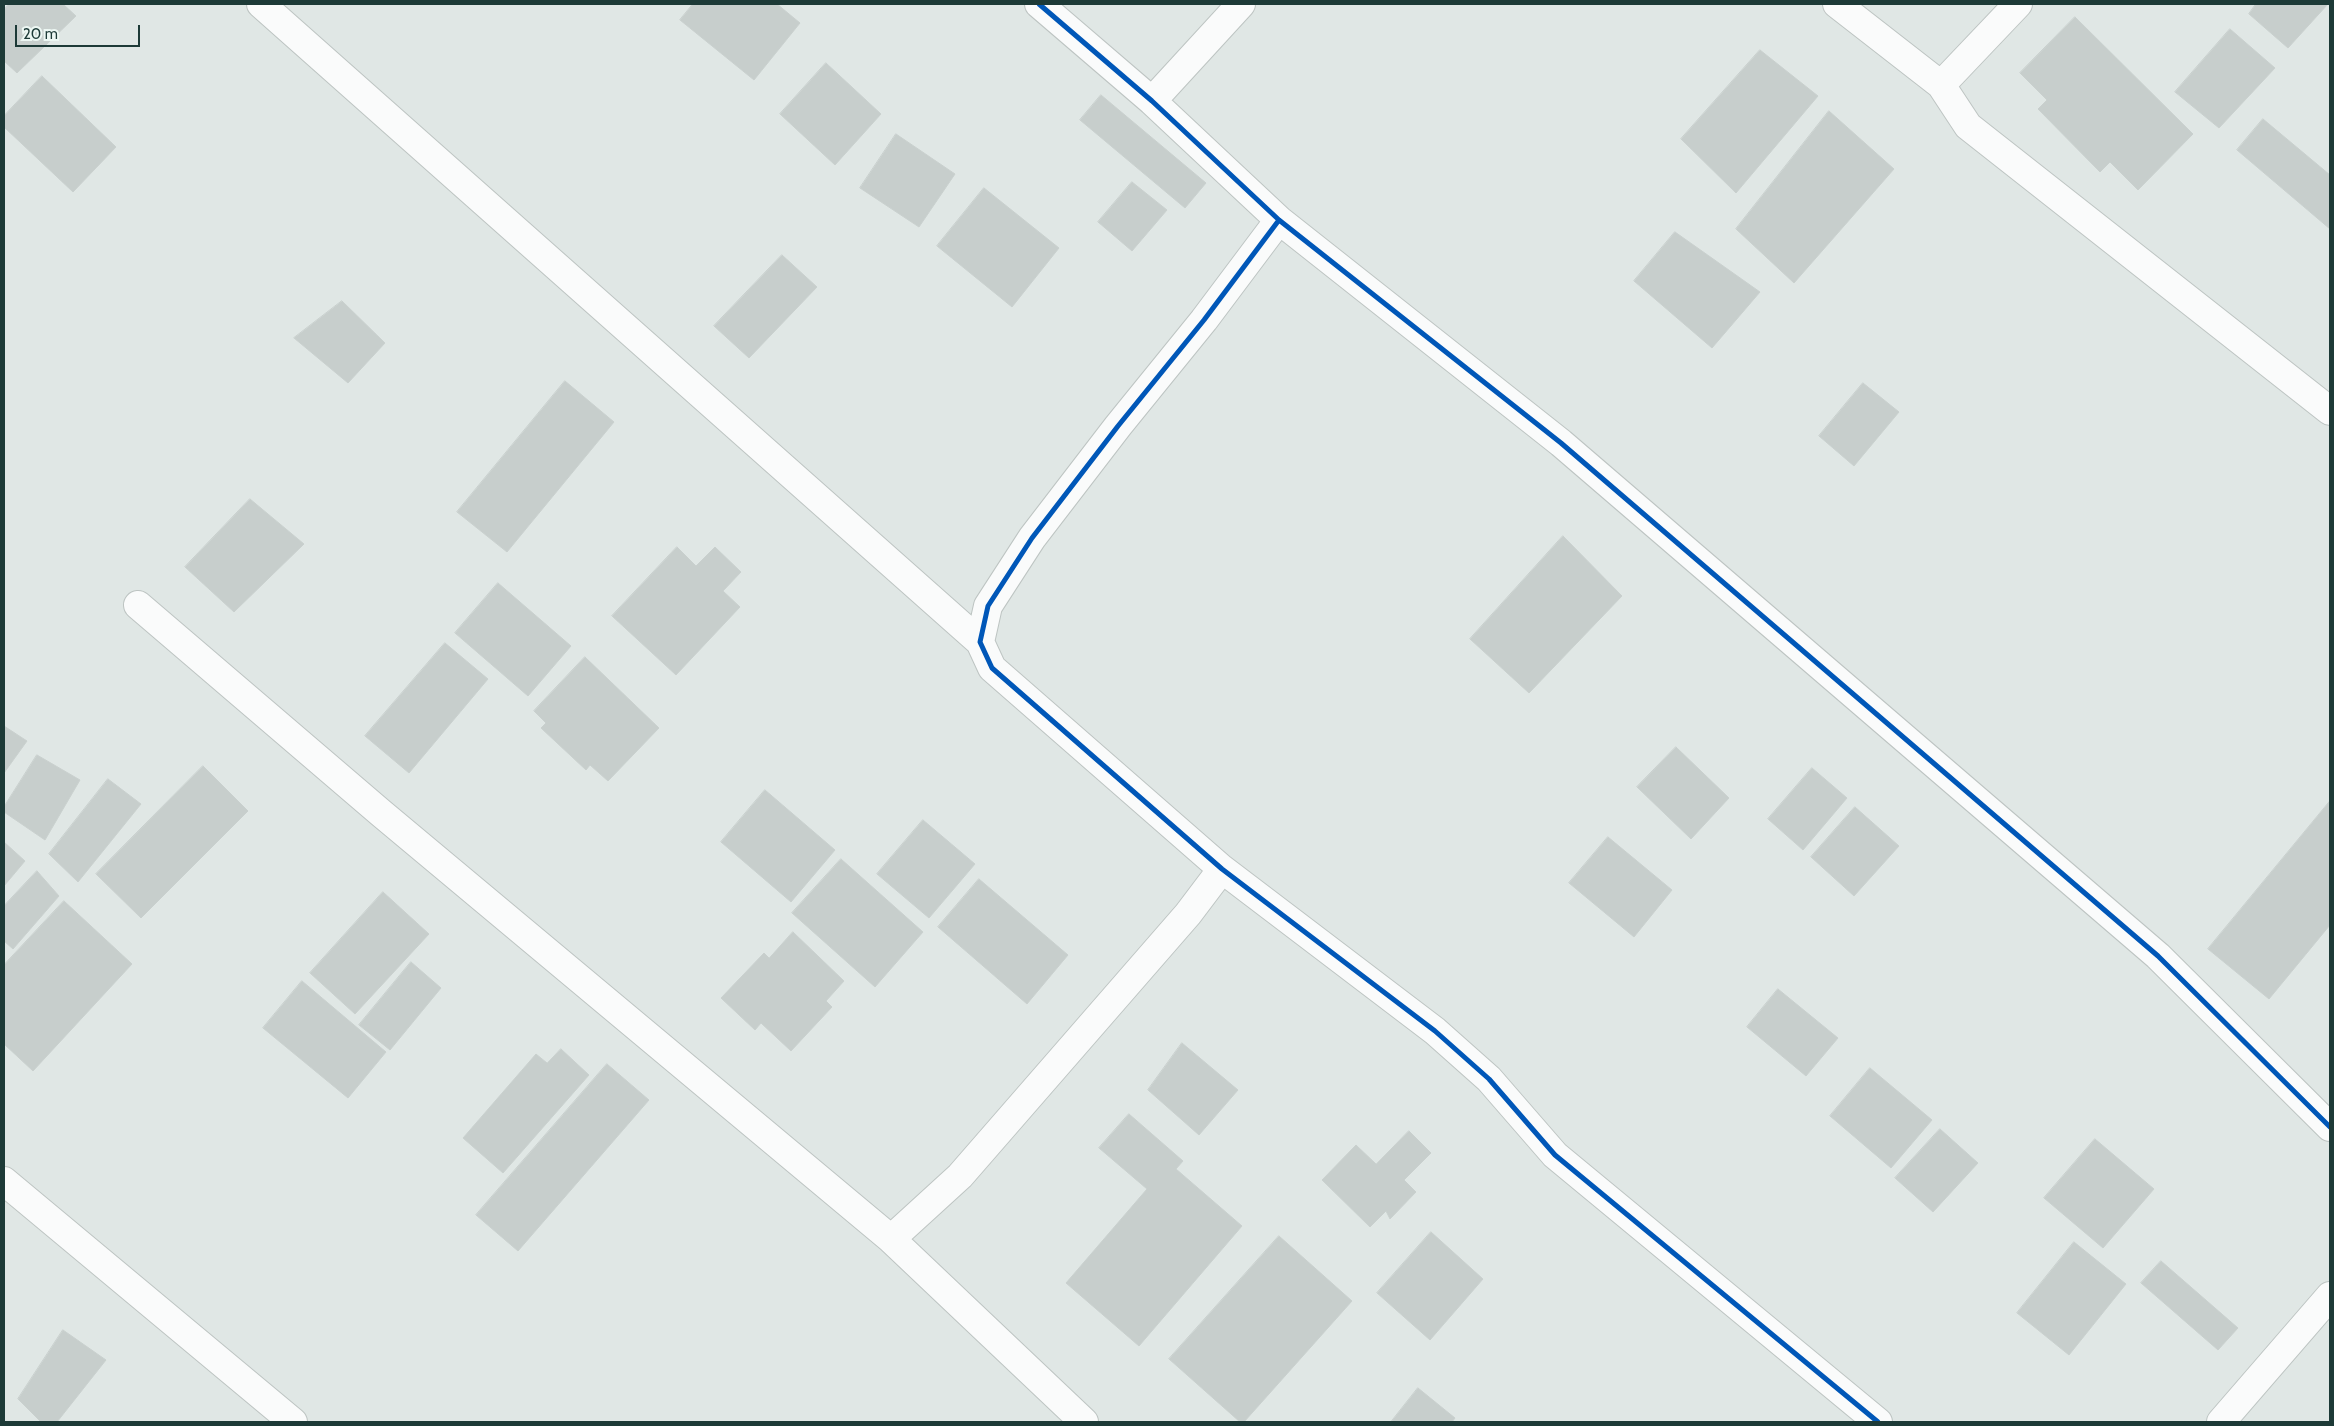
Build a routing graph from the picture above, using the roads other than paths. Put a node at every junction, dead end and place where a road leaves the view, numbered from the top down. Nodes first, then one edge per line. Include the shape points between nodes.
1 (261, 4) edge
2 (1039, 4) edge
3 (1241, 4) edge
4 (1837, 4) edge
5 (2018, 4) edge
6 (1941, 85) junction
7 (1152, 100) junction
8 (1279, 220) junction
9 (2330, 411) edge
10 (138, 605) dead end
11 (980, 642) junction
12 (1222, 869) junction
13 (2330, 1127) edge
14 (4, 1181) edge
15 (891, 1239) junction
16 (2330, 1296) edge
17 (293, 1422) edge
18 (1084, 1422) edge
19 (1878, 1422) edge
20 (2221, 1422) edge

1 - 11 street
2 - 7 street
3 - 7 street
4 - 6 street
5 - 6 street
6 - 9 street via 1968,126
7 - 8 street
8 - 11 street via 1032,538 988,606
8 - 13 street via 1562,444 2086,893 2158,956
10 - 15 street via 396,826
11 - 12 street via 992,668
12 - 15 street via 1188,914 960,1176
12 - 19 street via 1435,1031 1489,1079 1554,1155
14 - 17 street
15 - 18 street
16 - 20 street

